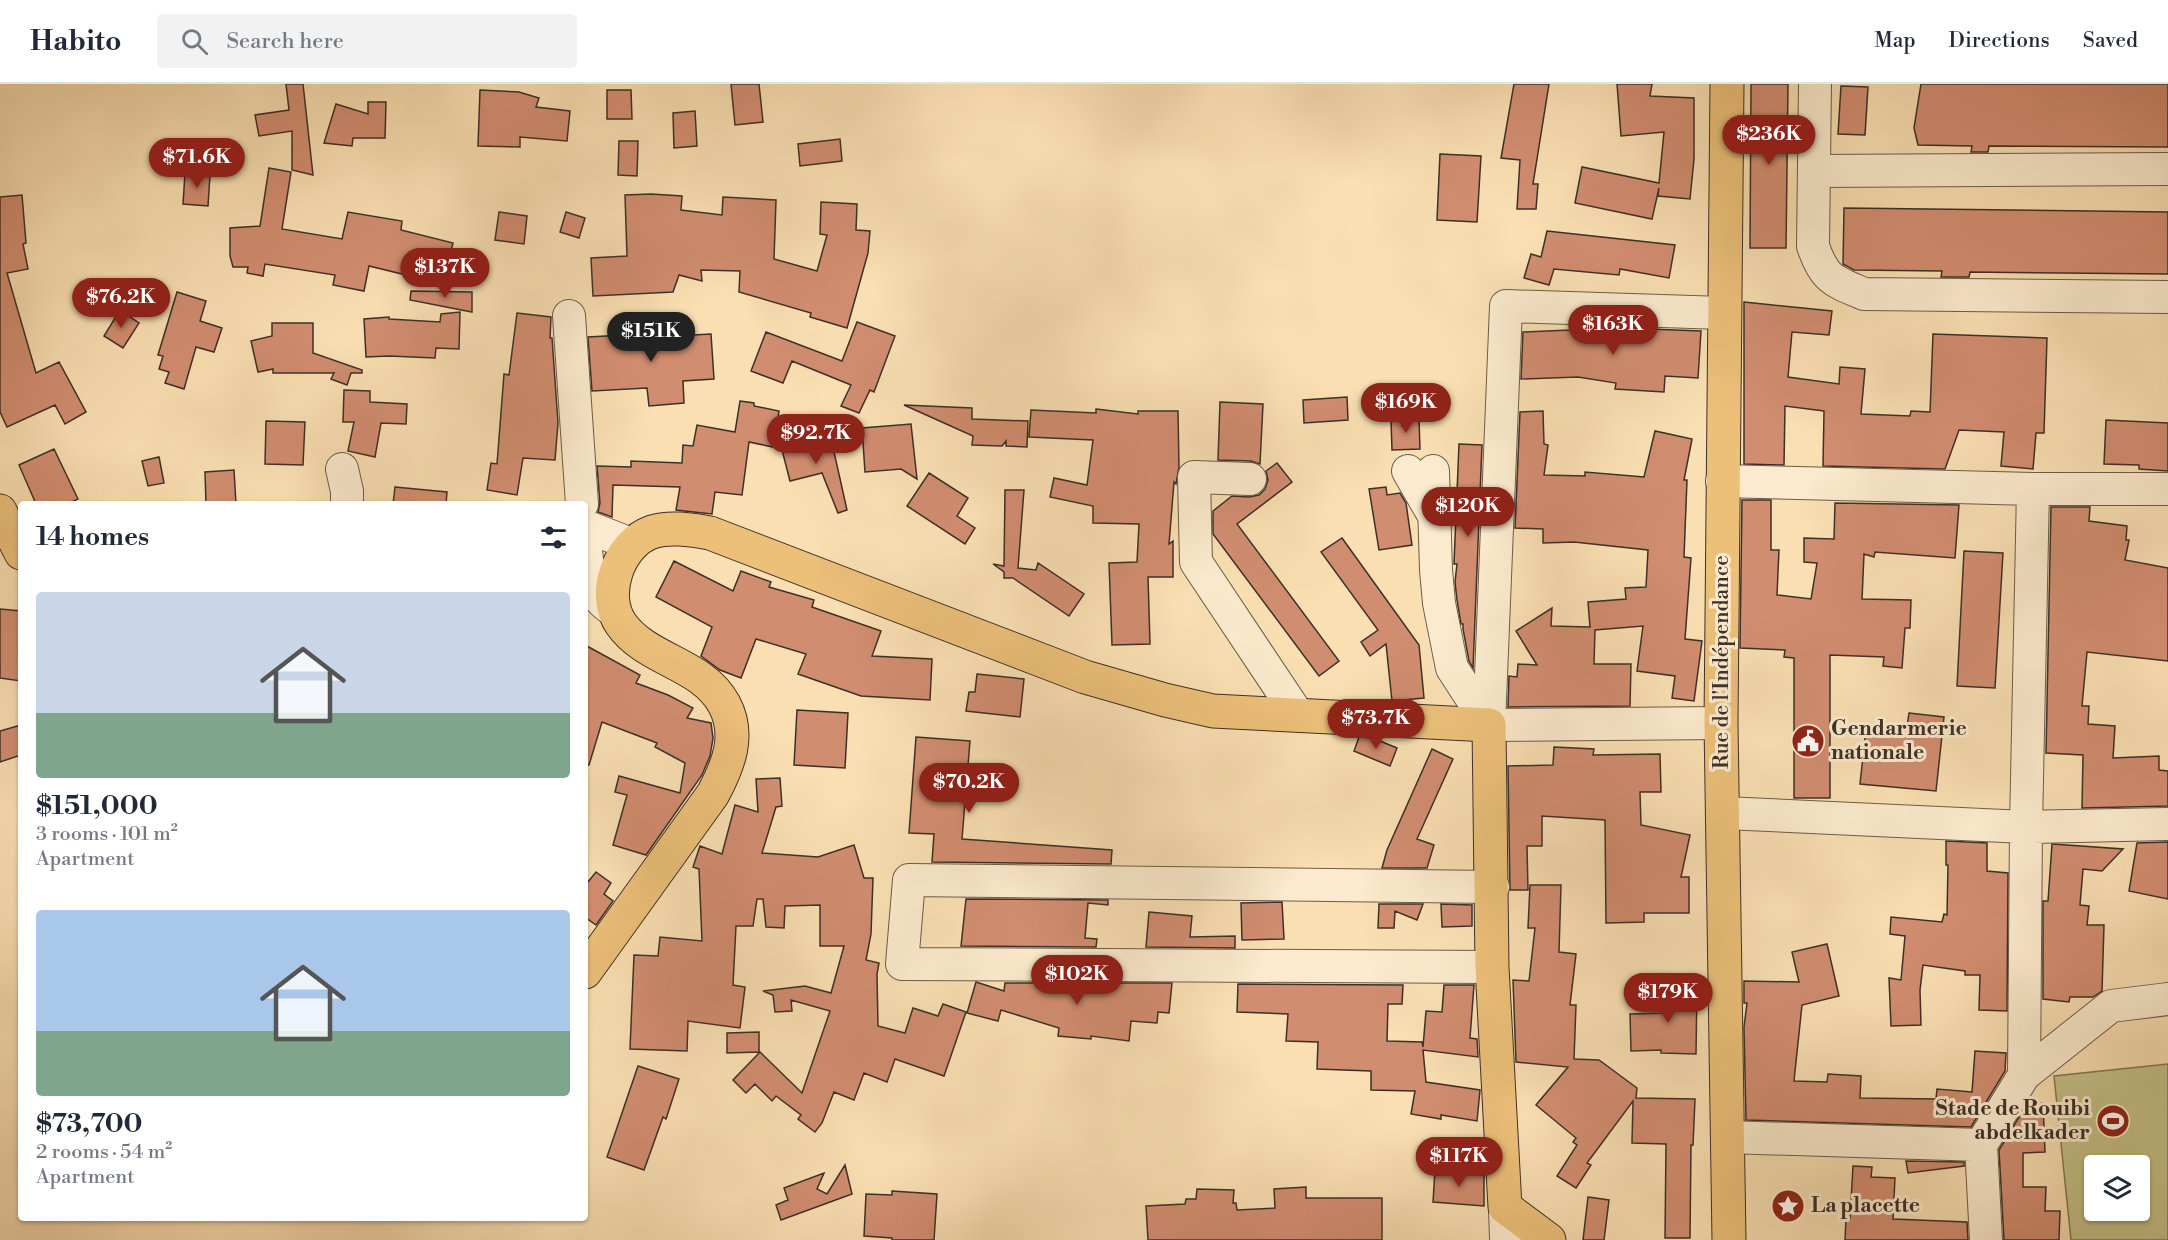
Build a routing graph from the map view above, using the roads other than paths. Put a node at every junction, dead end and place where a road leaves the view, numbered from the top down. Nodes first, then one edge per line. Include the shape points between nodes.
1 (1727, 84) edge
2 (1815, 84) edge
3 (2168, 169) edge
4 (1814, 171) junction
5 (2168, 297) edge
6 (1723, 313) junction
7 (569, 316) dead end
8 (342, 469) dead end
9 (1421, 471) dead end
10 (1250, 479) dead end
11 (1722, 481) junction
12 (2033, 489) junction
13 (2168, 489) edge
14 (347, 501) edge
15 (582, 501) edge
16 (0, 512) edge
17 (588, 527) edge
18 (631, 544) junction
19 (18, 547) edge
20 (588, 564) edge
21 (613, 610) junction
22 (1298, 715) junction
23 (1721, 723) junction
24 (1489, 725) junction
25 (1724, 813) junction
26 (2168, 824) edge
27 (2026, 827) junction
28 (1492, 887) junction
29 (1492, 967) junction
30 (588, 968) edge
31 (2168, 999) edge
32 (2024, 1074) junction
33 (1727, 1137) junction
34 (1981, 1145) junction
35 (1505, 1207) junction
36 (1506, 1240) edge
37 (1549, 1240) edge
38 (1729, 1240) edge
39 (1986, 1240) edge

1 - 6 main road, Rue de l'Indépendance
2 - 4 street
3 - 4 street
4 - 5 street via 1813,246 1820,266 1835,282 1864,294
6 - 11 main road, Rue de l'Indépendance
6 - 24 street via 1506,306
7 - 15 street
8 - 14 street
9 - 24 street via 1434,517 1439,603 1452,668
10 - 22 street via 1194,477 1196,562
11 - 12 street
11 - 23 main road, Rue de l'Indépendance
12 - 13 street
12 - 27 street
16 - 19 main road
17 - 18 street
18 - 21 main road via 616,574
18 - 22 main road via 662,530 710,533 1085,677 1213,711
20 - 21 street via 590,579 602,603
21 - 30 main road via 644,647 711,687 724,703 733,735 727,765 712,794
22 - 24 main road
23 - 24 street
23 - 25 main road, Rue de l'Indépendance
24 - 28 main road
25 - 27 street
25 - 33 main road, Rue de l'Indépendance
26 - 27 street
27 - 32 street
28 - 29 main road
28 - 29 street via 909,880 902,964
29 - 35 main road
31 - 32 street via 2111,1006
32 - 34 street
33 - 34 street
33 - 38 main road, Rue de l'Indépendance
34 - 39 street
35 - 36 street
35 - 37 main road

